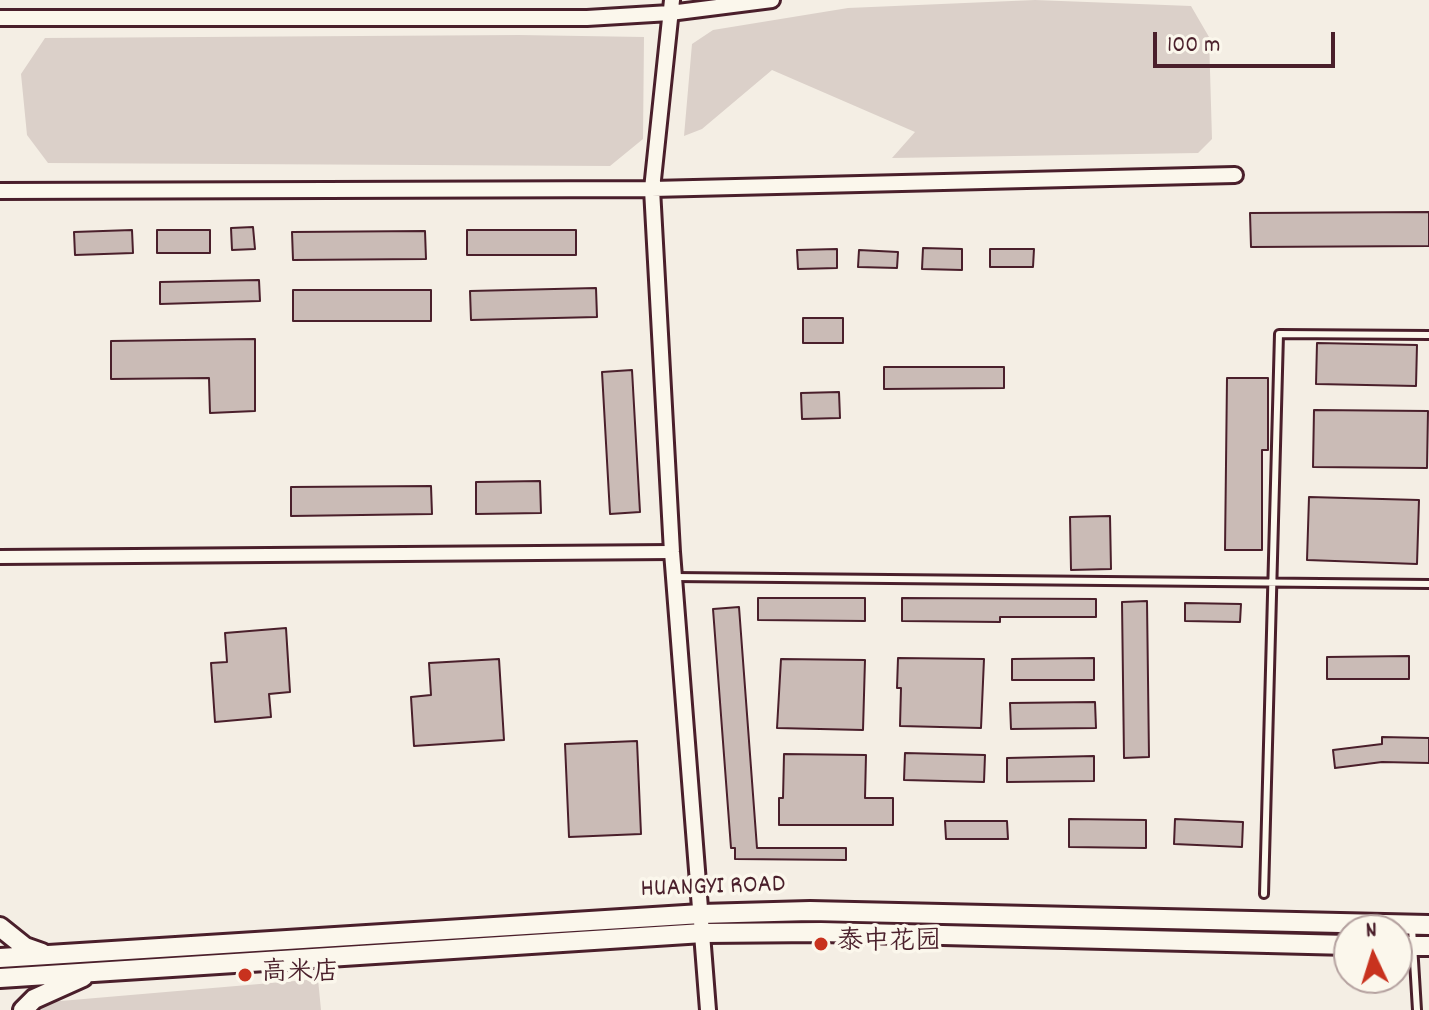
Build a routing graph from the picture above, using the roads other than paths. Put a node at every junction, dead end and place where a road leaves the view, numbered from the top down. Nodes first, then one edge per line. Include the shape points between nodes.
1 (772, 0) edge
2 (671, 6) edge
3 (0, 18) edge
4 (1235, 175) dead end
5 (652, 189) junction
6 (0, 191) edge
7 (1429, 335) edge
8 (672, 552) junction
9 (0, 557) edge
10 (674, 577) junction
11 (1273, 582) junction
12 (1429, 584) edge
13 (1264, 894) dead end
14 (701, 914) junction
15 (1420, 925) edge
16 (0, 927) edge
17 (703, 933) junction
18 (1333, 945) edge
19 (1413, 946) edge
20 (49, 955) junction
21 (0, 958) edge
22 (95, 972) junction
23 (0, 978) edge
24 (23, 1010) edge
25 (708, 1010) edge
26 (1417, 1010) edge

1 - 2 street
2 - 3 street via 587,18
2 - 5 street
4 - 5 street
5 - 6 street
5 - 8 street
7 - 11 lane via 1279,334
8 - 9 street
8 - 10 street
10 - 11 lane
10 - 14 street
11 - 12 lane
11 - 13 lane
14 - 15 main road, HUANGYI ROAD via 825,911
14 - 17 street
14 - 20 main road, HUANGYI ROAD
15 - 19 lane
16 - 20 main road via 25,947
17 - 18 main road, HUANGYI ROAD
17 - 22 main road, HUANGYI ROAD
17 - 25 street
19 - 26 lane
20 - 21 main road, HUANGYI ROAD
22 - 23 main road, HUANGYI ROAD
22 - 24 main road via 34,999

